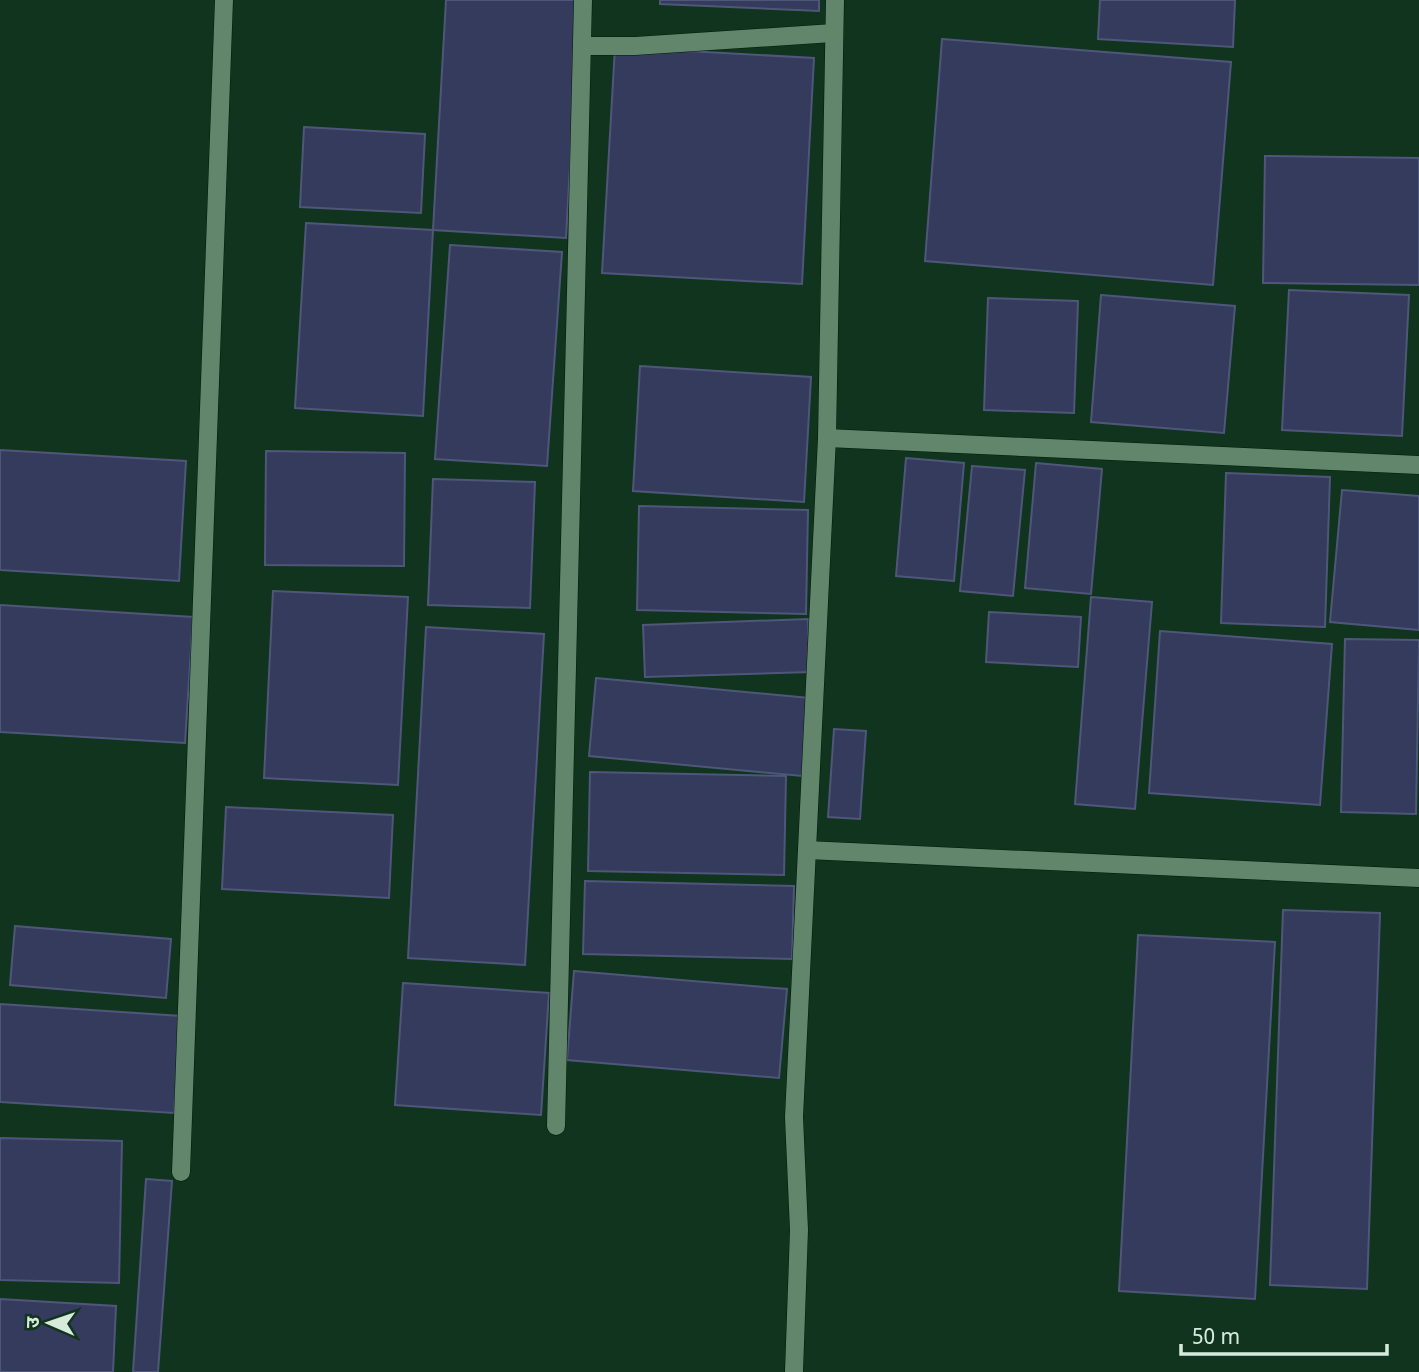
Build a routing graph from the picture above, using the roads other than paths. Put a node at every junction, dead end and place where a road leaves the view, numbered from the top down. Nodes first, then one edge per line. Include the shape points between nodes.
1 (224, 0) edge
2 (583, 0) edge
3 (835, 0) edge
4 (833, 33) junction
5 (582, 46) junction
6 (827, 438) junction
7 (1419, 465) edge
8 (807, 850) junction
9 (1419, 878) edge
10 (556, 1126) dead end
11 (181, 1172) dead end
12 (794, 1372) edge

1 - 11 street
2 - 5 street
3 - 4 street
4 - 5 street
4 - 6 street
5 - 10 street
6 - 7 street
6 - 8 street
8 - 9 street
8 - 12 street via 794,1117 799,1230

